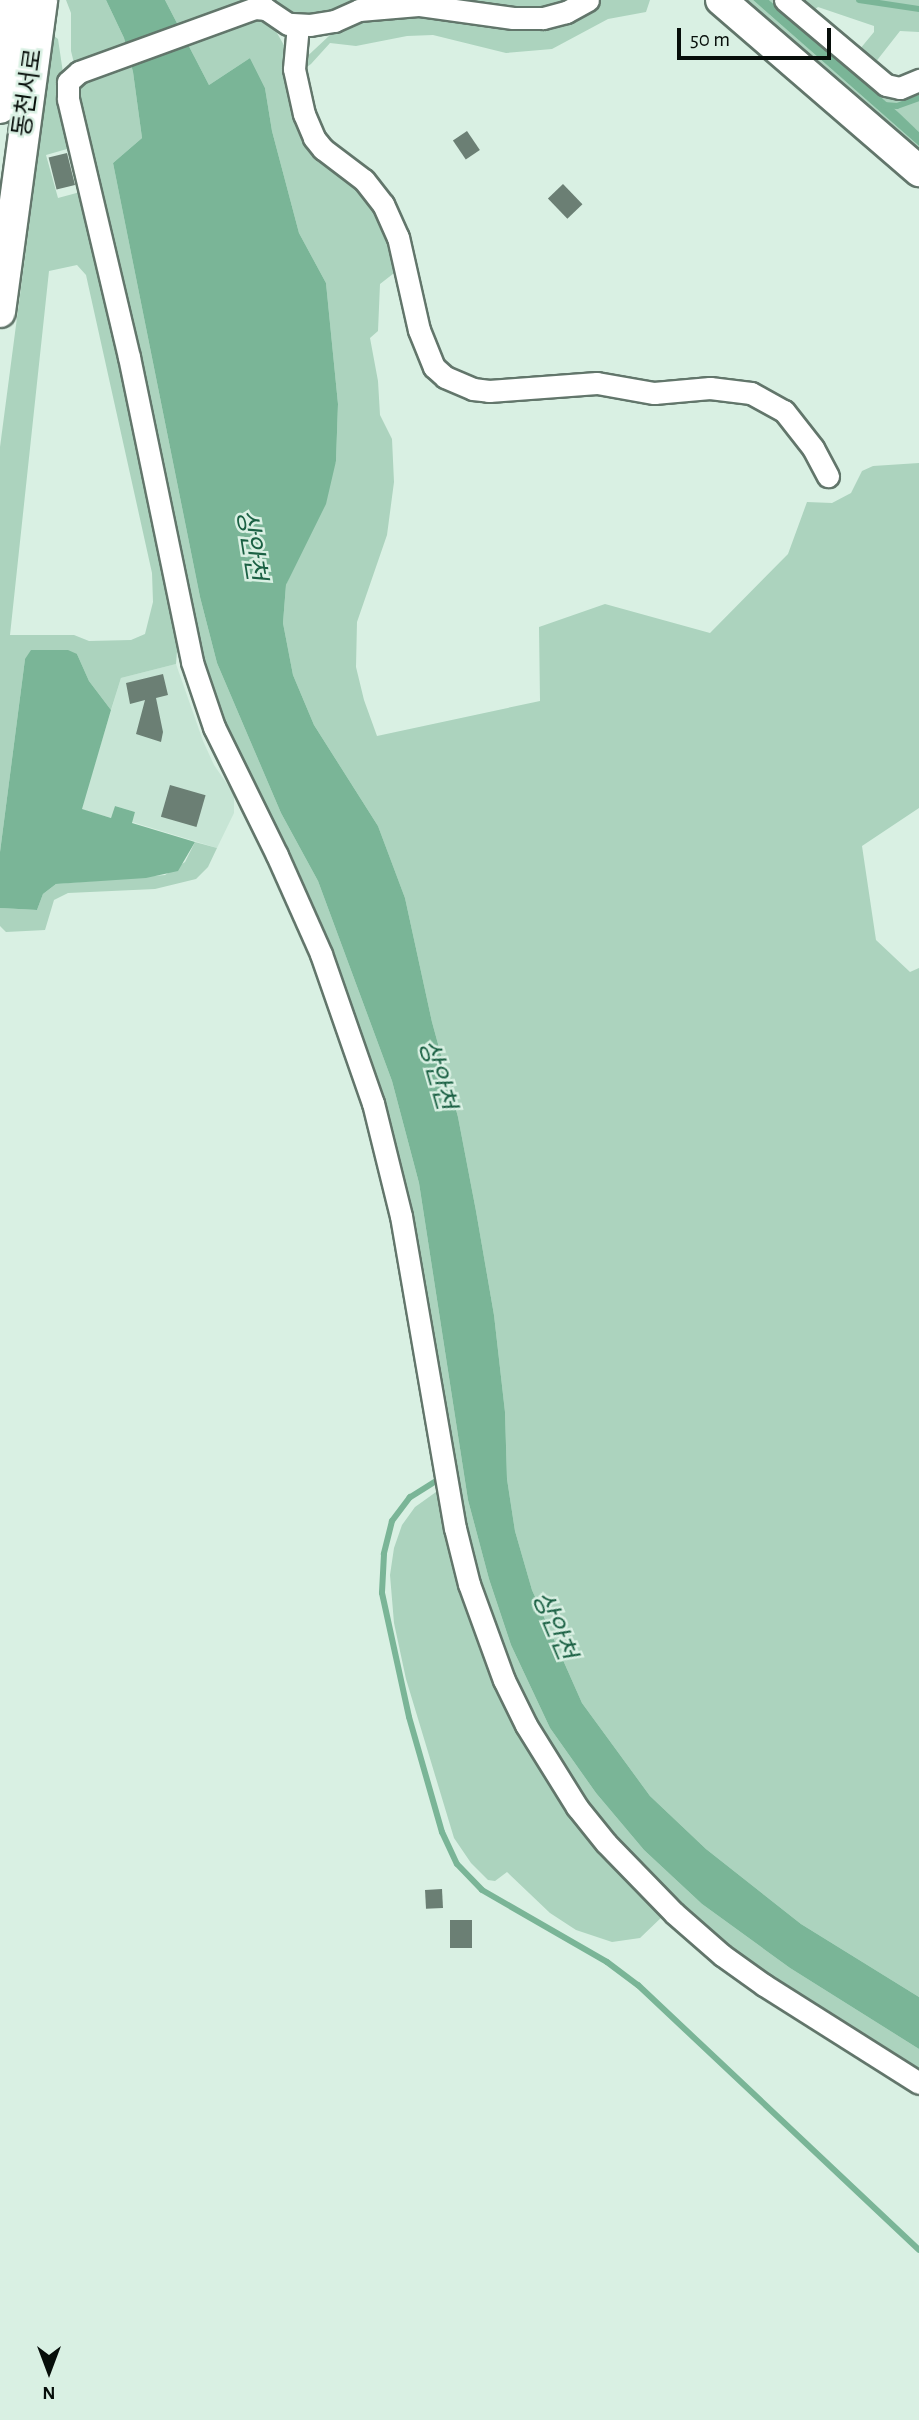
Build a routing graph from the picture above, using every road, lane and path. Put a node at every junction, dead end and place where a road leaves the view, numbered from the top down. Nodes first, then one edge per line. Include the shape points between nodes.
1 (15, 0) edge
2 (588, 0) edge
3 (721, 0) edge
4 (785, 0) edge
5 (41, 10) edge
6 (298, 25) junction
7 (919, 80) edge
8 (0, 108) edge
9 (919, 171) edge
10 (0, 312) edge
11 (828, 476) dead end
12 (919, 2083) edge

1 - 8 main road, 동천서로
2 - 6 street via 543,18 418,5 367,9 328,23
3 - 9 main road
4 - 7 street via 886,85 900,88
5 - 10 main road, 동천서로
6 - 11 street via 294,69 304,114 323,149 364,180 383,204 398,237 419,330 434,367 457,383 489,391 597,383 653,393 710,388 751,393 784,411
6 - 12 street via 284,22 266,9 247,10 79,72 68,82 68,99 129,357 192,662 228,758 317,944 373,1103 401,1216 456,1528 477,1609 526,1725 577,1807 606,1843 722,1955

